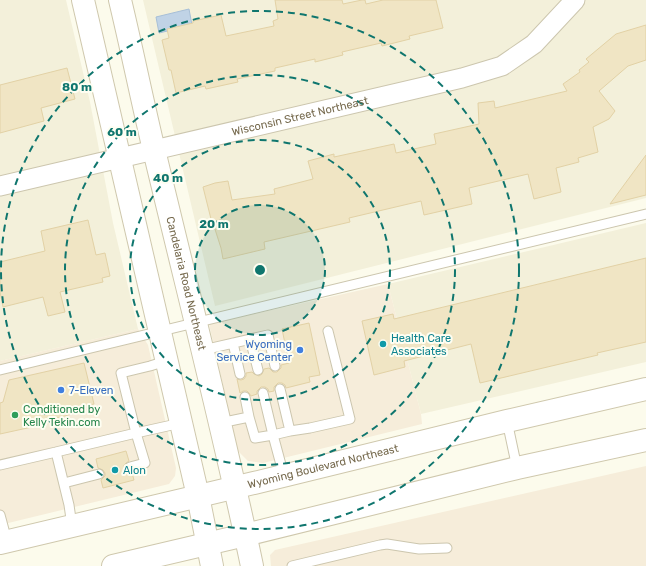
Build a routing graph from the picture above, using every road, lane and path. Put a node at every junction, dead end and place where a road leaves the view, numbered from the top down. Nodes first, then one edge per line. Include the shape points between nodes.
1 (83, 0) edge
2 (120, 0) edge
3 (575, 0) edge
4 (154, 150) junction
5 (119, 158) junction
6 (0, 186) edge
7 (646, 214) edge
8 (196, 323) junction
9 (328, 331) dead end
10 (160, 332) junction
11 (250, 339) junction
12 (233, 343) junction
13 (203, 350) junction
14 (166, 361) junction
15 (275, 366) dead end
16 (0, 370) edge
17 (258, 370) dead end
18 (240, 374) dead end
19 (280, 389) dead end
20 (646, 389) edge
21 (263, 393) dead end
22 (245, 397) dead end
23 (249, 417) junction
24 (507, 421) junction
25 (181, 423) junction
26 (220, 423) junction
27 (290, 431) junction
28 (136, 433) junction
29 (272, 435) junction
30 (646, 440) edge
31 (56, 452) junction
32 (0, 465) edge
33 (130, 467) dead end
34 (517, 468) junction
35 (99, 474) dead end
36 (284, 476) junction
37 (64, 483) junction
38 (235, 487) junction
39 (198, 496) junction
40 (0, 515) edge
41 (72, 526) junction
42 (245, 535) junction
43 (4, 542) edge
44 (208, 544) junction
45 (446, 548) dead end
46 (303, 565) edge
47 (113, 566) edge
48 (212, 566) edge
49 (252, 566) edge

1 - 5 main road
2 - 4 main road, Candelaria Road Northeast
3 - 4 street, Wisconsin Street Northeast via 534,44 502,66 462,78
4 - 5 street, Wisconsin Street Northeast
4 - 8 main road, Candelaria Road Northeast
5 - 6 street, Wisconsin Street Northeast
5 - 10 main road
7 - 8 lane
8 - 10 lane
8 - 13 main road, Candelaria Road Northeast
9 - 27 lane via 350,419
10 - 14 main road
10 - 16 lane
11 - 12 lane
11 - 15 lane via 268,335
11 - 17 lane
12 - 13 lane
12 - 18 lane
13 - 26 main road, Candelaria Road Northeast
14 - 25 main road
14 - 28 lane via 121,373
19 - 27 lane
20 - 24 main road, Wyoming Boulevard Northeast
21 - 29 lane
22 - 23 lane
23 - 26 lane
23 - 29 lane via 255,438
24 - 34 lane
24 - 36 main road, Wyoming Boulevard Northeast
25 - 28 lane
25 - 39 main road
26 - 38 main road, Candelaria Road Northeast
27 - 29 lane
28 - 31 lane
28 - 33 lane via 145,464
29 - 36 lane
30 - 34 main road
31 - 32 lane
31 - 37 lane
34 - 42 main road
35 - 37 lane
36 - 38 main road, Wyoming Boulevard Northeast
37 - 41 lane
38 - 39 main road, Wyoming Boulevard Northeast
38 - 42 main road, Candelaria Road Northeast
39 - 41 main road, Wyoming Boulevard Northeast
39 - 44 main road
40 - 43 lane
41 - 43 main road, Wyoming Boulevard Northeast
42 - 44 main road
42 - 49 main road, Candelaria Road Northeast
44 - 47 main road
44 - 48 main road
45 - 46 lane via 419,549 387,544

